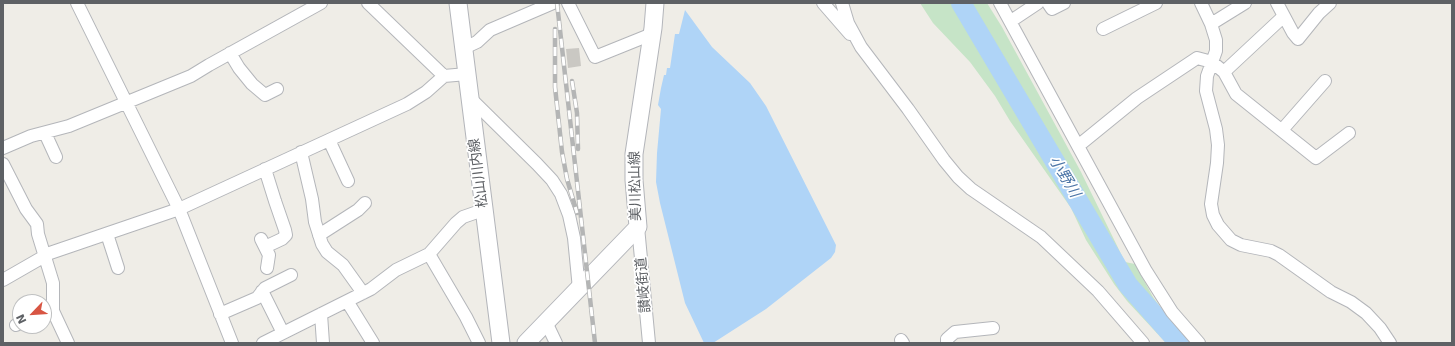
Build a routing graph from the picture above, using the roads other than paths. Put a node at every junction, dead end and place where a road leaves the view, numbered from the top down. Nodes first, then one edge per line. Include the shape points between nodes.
1 (77, 3) edge
2 (322, 3) edge
3 (368, 3) edge
4 (458, 3) edge
5 (553, 3) edge
6 (568, 3) edge
7 (655, 3) edge
8 (822, 3) edge
9 (842, 3) edge
10 (1000, 3) edge
11 (1038, 3) edge
12 (1048, 3) edge
13 (1064, 3) edge
14 (1156, 3) edge
15 (1201, 3) edge
16 (1245, 3) edge
17 (1277, 3) edge
18 (1330, 3) edge
19 (1284, 16) junction
20 (1011, 21) junction
21 (1211, 24) junction
22 (1103, 29) dead end
23 (652, 34) junction
24 (861, 47) junction
25 (464, 48) junction
26 (230, 53) junction
27 (1212, 62) junction
28 (1224, 72) junction
29 (467, 74) junction
30 (444, 76) junction
31 (1325, 82) dead end
32 (277, 89) dead end
33 (469, 96) junction
34 (126, 103) junction
35 (1282, 130) junction
36 (45, 133) junction
37 (1349, 133) dead end
38 (329, 140) junction
39 (1078, 146) junction
40 (3, 148) edge
41 (301, 152) junction
42 (56, 157) dead end
43 (3, 164) edge
44 (265, 169) junction
45 (348, 181) dead end
46 (365, 203) dead end
47 (179, 209) junction
48 (483, 210) junction
49 (638, 227) junction
50 (107, 234) junction
51 (319, 235) junction
52 (429, 254) junction
53 (46, 256) junction
54 (118, 268) dead end
55 (267, 268) dead end
56 (291, 275) dead end
57 (3, 280) edge
58 (579, 289) junction
59 (262, 291) junction
60 (363, 293) junction
61 (51, 294) edge
62 (348, 301) junction
63 (52, 310) edge
64 (220, 314) junction
65 (321, 314) junction
66 (546, 322) junction
67 (994, 328) dead end
68 (283, 333) junction
69 (944, 342) edge
70 (68, 343) edge
71 (232, 343) edge
72 (264, 343) edge
73 (323, 343) edge
74 (373, 343) edge
75 (479, 343) edge
76 (501, 343) edge
77 (526, 343) edge
78 (556, 343) edge
79 (649, 343) edge
80 (1143, 343) edge
81 (1199, 343) edge
82 (1390, 343) edge

1 - 34 street
2 - 26 street
3 - 30 street
4 - 25 main road, 松山川内線
5 - 25 street via 490,30 477,42
6 - 23 street via 595,57
7 - 23 main road, 美川松山線
8 - 24 street
9 - 24 street via 848,23
10 - 20 street
11 - 20 street
12 - 13 street via 1052,9
14 - 22 street
15 - 21 street
16 - 21 street
17 - 19 street
18 - 19 street via 1298,39
19 - 28 street
20 - 39 street
21 - 27 street via 1216,40
23 - 49 main road, 美川松山線 via 634,154
24 - 80 street via 958,177 971,189 1041,236 1098,291
25 - 29 main road, 松山川内線
26 - 32 street via 252,84 265,95
26 - 34 street via 191,76
27 - 28 street
27 - 39 street via 1196,58 1136,98
27 - 82 street via 1206,90 1218,145 1211,204 1218,225 1231,240 1279,255 1332,292 1351,302 1366,313
28 - 35 street via 1236,94
29 - 30 street
29 - 33 main road, 松山川内線
30 - 38 street via 407,104
31 - 35 street
33 - 48 main road, 松山川内線
33 - 58 street via 537,164 561,194 574,238
34 - 36 street via 70,126
34 - 47 street
35 - 37 street via 1316,158
36 - 40 street
36 - 42 street
38 - 41 street
38 - 45 street
39 - 81 street via 1159,292
41 - 44 street
41 - 51 street via 312,199 314,222
43 - 53 street via 26,209 37,224
44 - 47 street
44 - 55 street via 286,235 282,239 263,243 269,255
46 - 51 street
47 - 50 street
47 - 64 street
48 - 52 street via 463,217
48 - 76 main road, 松山川内線
49 - 58 main road, 美川松山線
49 - 79 street, 讃岐街道
50 - 53 street
50 - 54 street
51 - 60 street via 327,252 343,265
52 - 60 street via 396,270
52 - 75 street
53 - 57 street
53 - 61 street via 53,282
56 - 59 street
58 - 66 main road, 美川松山線
59 - 64 street via 257,298
59 - 68 street
60 - 62 street
62 - 65 street
62 - 74 street
63 - 70 street
64 - 71 street
65 - 68 street
65 - 73 street
66 - 77 main road, 美川松山線
66 - 78 street
67 - 69 street via 955,332
68 - 72 street

